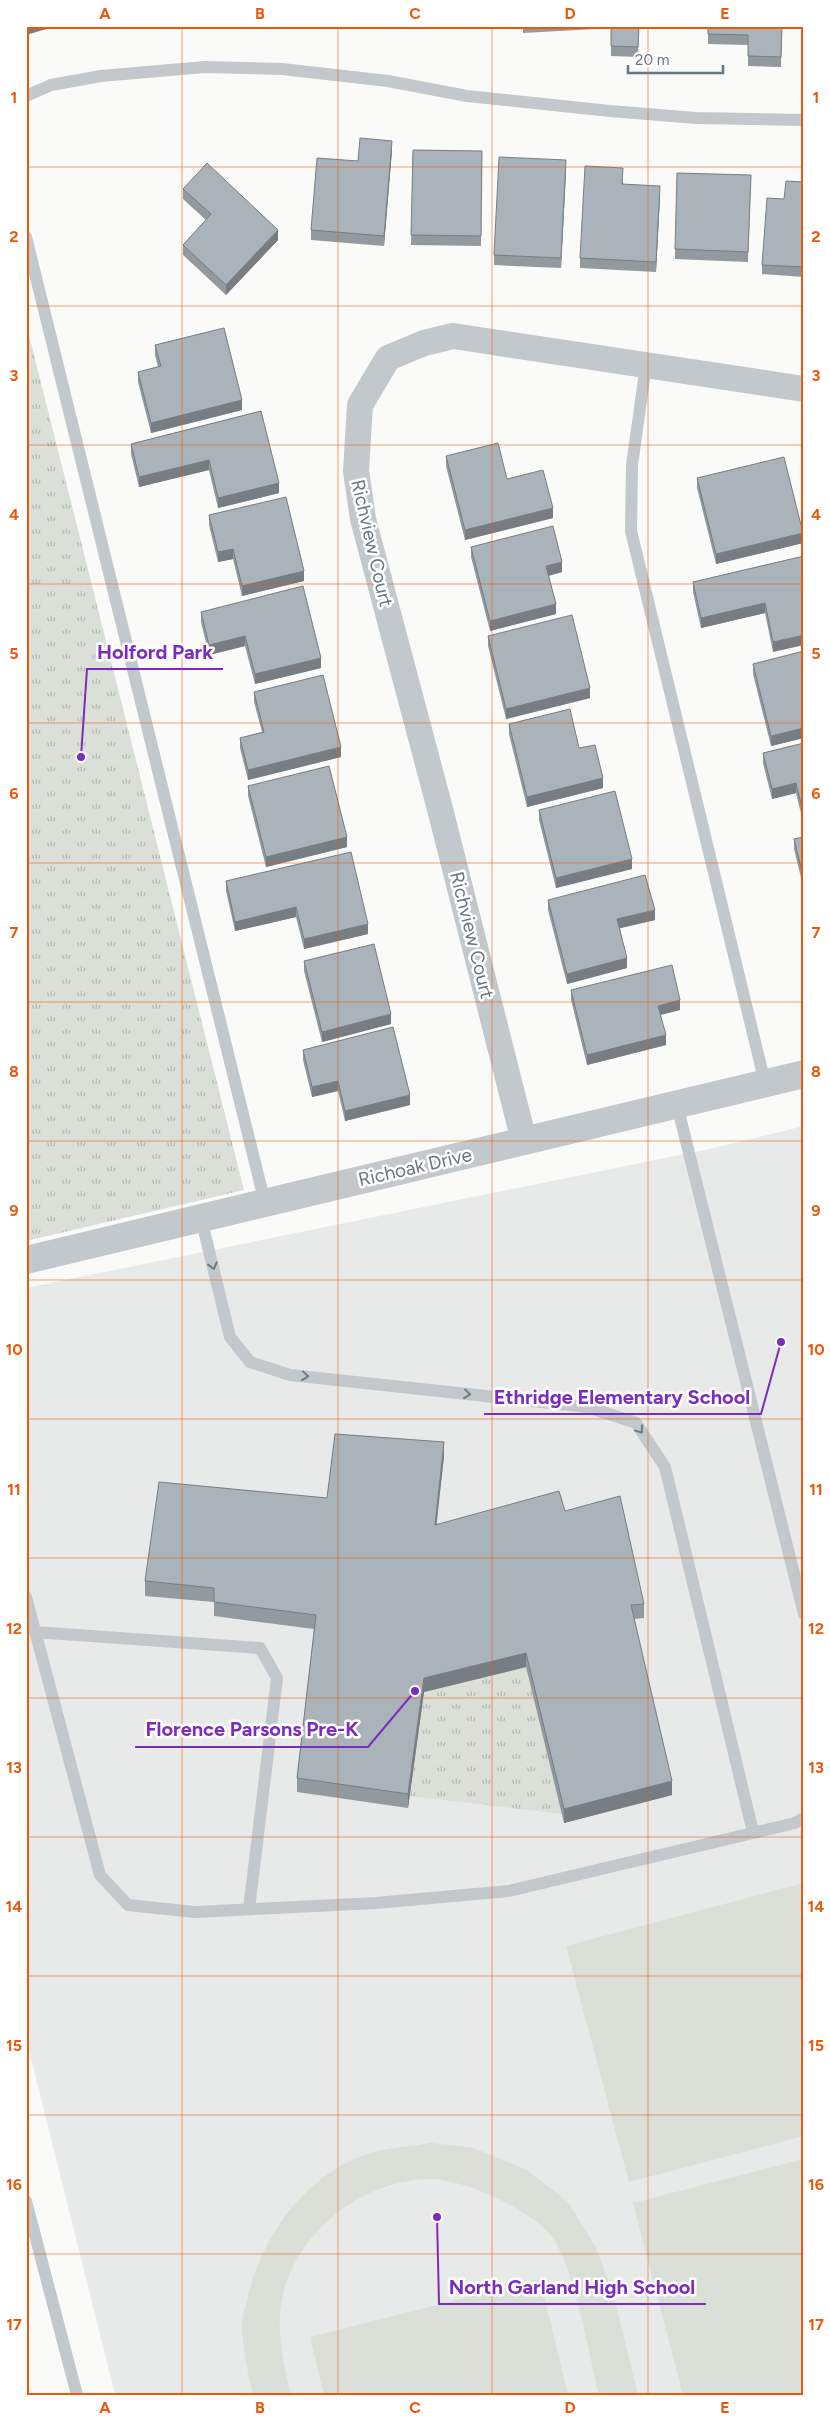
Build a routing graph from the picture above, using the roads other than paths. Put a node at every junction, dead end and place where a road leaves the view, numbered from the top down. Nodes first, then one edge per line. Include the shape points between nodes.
1 (26, 96) edge
2 (804, 120) edge
3 (26, 237) edge
4 (646, 365) junction
5 (804, 389) edge
6 (804, 1074) edge
7 (765, 1083) junction
8 (677, 1105) junction
9 (524, 1141) junction
10 (265, 1203) junction
11 (201, 1218) junction
12 (26, 1260) edge
13 (26, 1597) edge
14 (804, 1614) edge
15 (35, 1632) junction
16 (804, 1818) edge
17 (753, 1832) junction
18 (249, 1909) junction
19 (26, 2201) edge
20 (77, 2395) edge

1 - 2 lane via 51,85 101,76 205,67 282,69 388,81 467,96 610,111 696,118
3 - 10 lane
4 - 5 street, Richview Court
4 - 7 lane via 632,465 632,531
4 - 9 street, Richview Court via 453,336 424,343 388,358 360,405 356,471 363,519
6 - 7 street, Richoak Drive
7 - 8 street, Richoak Drive
8 - 9 street, Richoak Drive
8 - 14 lane
9 - 10 street, Richoak Drive
10 - 11 street, Richoak Drive
11 - 12 street, Richoak Drive
11 -> 17 lane via 230,1337 250,1362 290,1375 588,1407 636,1424 665,1467
13 - 15 lane
15 - 18 lane via 100,1875 128,1905 195,1912
15 - 18 lane via 260,1648 277,1678
16 - 17 lane
17 - 18 lane via 509,1891 376,1903
19 - 20 lane

